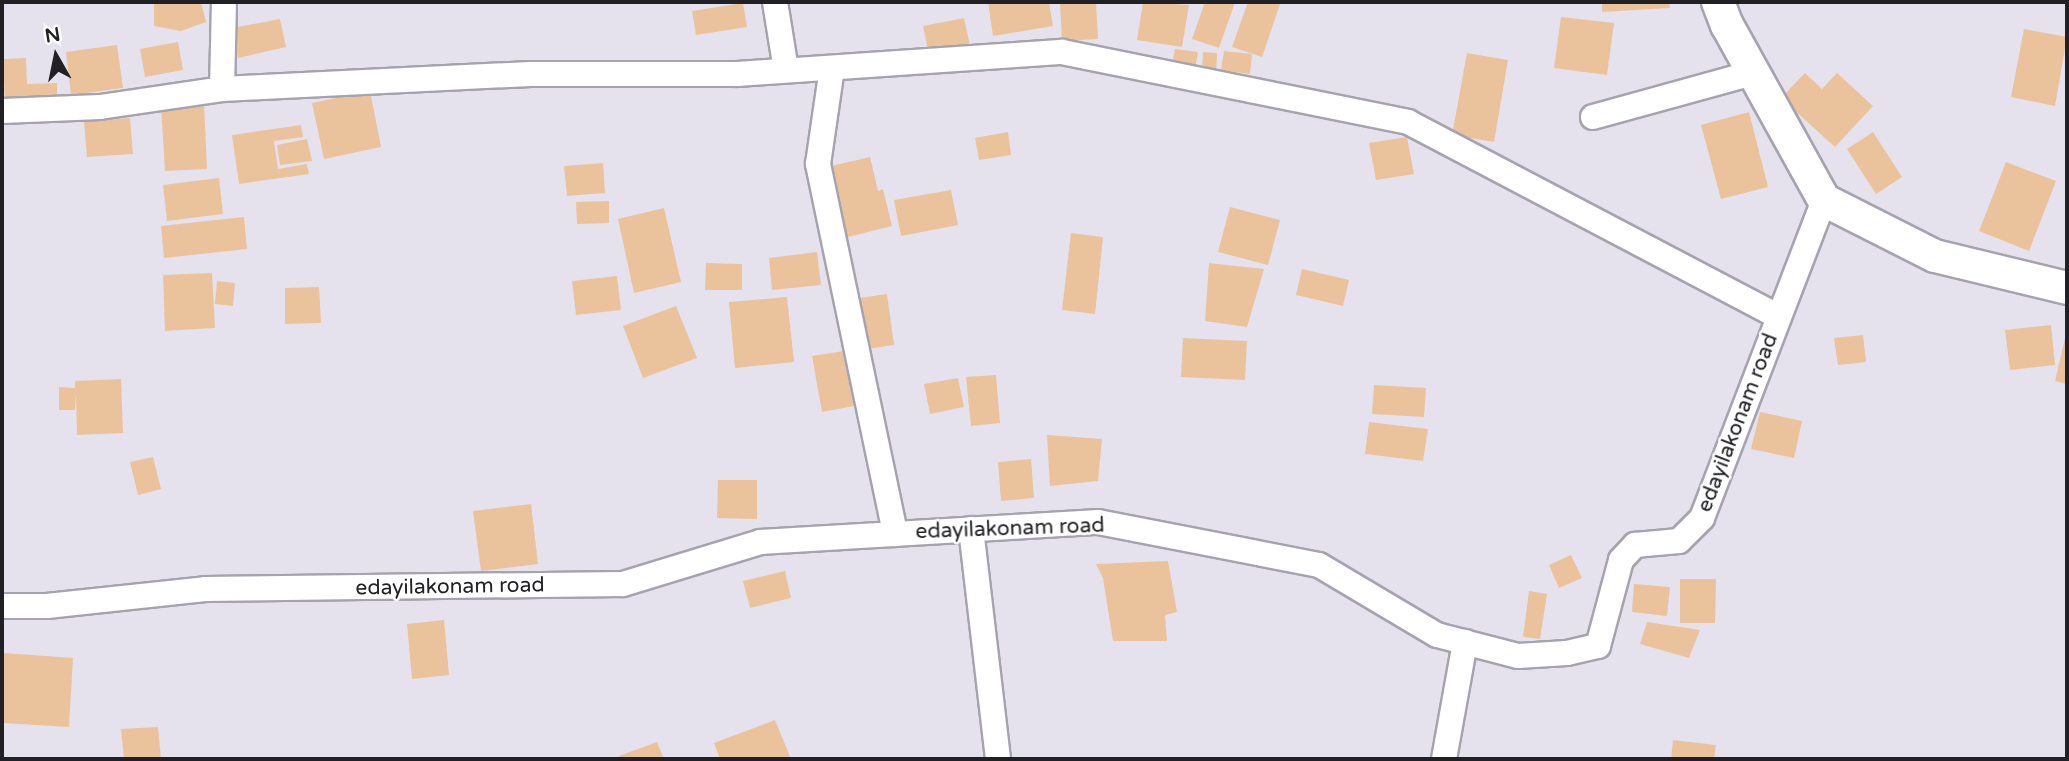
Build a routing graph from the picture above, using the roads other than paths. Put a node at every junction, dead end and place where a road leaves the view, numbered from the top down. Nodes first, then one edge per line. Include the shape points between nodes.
1 (224, 2) edge
2 (775, 2) edge
3 (1718, 2) edge
4 (832, 68) junction
5 (786, 71) junction
6 (1753, 73) junction
7 (222, 89) junction
8 (2, 111) edge
9 (1593, 117) dead end
10 (1824, 200) junction
11 (2067, 288) edge
12 (1779, 317) junction
13 (971, 529) junction
14 (895, 534) junction
15 (2, 606) edge
16 (1465, 642) junction
17 (998, 759) edge
18 (1444, 759) edge

1 - 7 street
2 - 5 street
3 - 6 street
4 - 5 street
4 - 12 street via 1062,52 1408,122
4 - 14 street via 818,164
5 - 7 street via 531,74
6 - 9 street
6 - 10 street
7 - 8 street via 100,107
10 - 11 street via 1935,256
10 - 12 street, edayilakonam road
12 - 16 street, edayilakonam road via 1703,518 1679,541 1635,545 1621,560 1598,646 1518,656
13 - 14 street, edayilakonam road
13 - 16 street, edayilakonam road via 1098,522 1319,565 1437,635
13 - 17 street
14 - 15 street, edayilakonam road via 760,541 623,584 205,589 47,606
16 - 18 street

